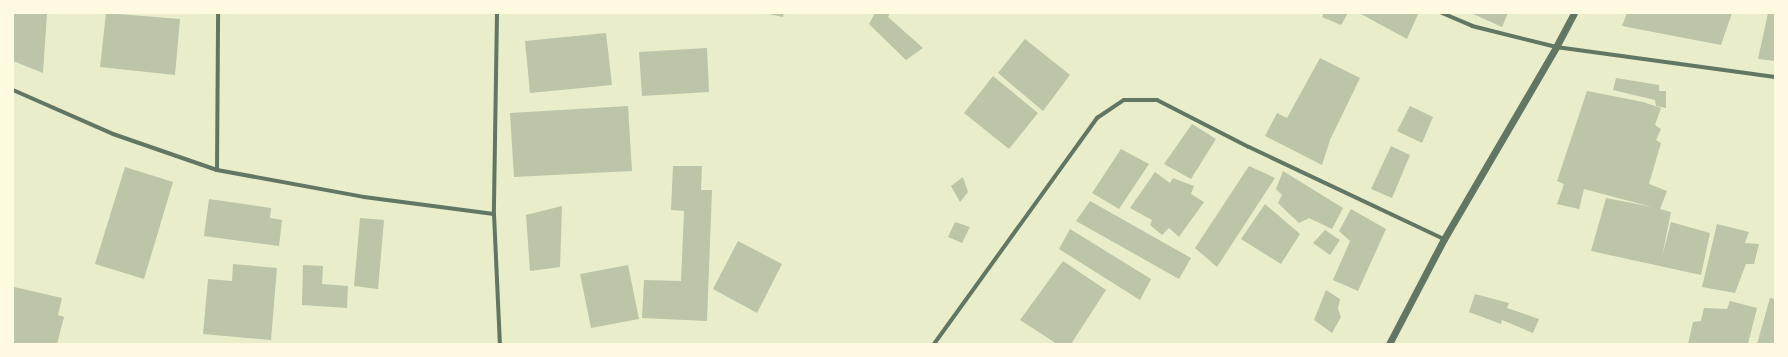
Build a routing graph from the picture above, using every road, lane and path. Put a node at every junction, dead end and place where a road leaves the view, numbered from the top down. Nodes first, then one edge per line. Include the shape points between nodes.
1 (218, 13) edge
2 (497, 13) edge
3 (1442, 13) edge
4 (1574, 13) edge
5 (1556, 47) junction
6 (1775, 77) edge
7 (13, 90) edge
8 (217, 170) junction
9 (494, 214) junction
10 (1444, 239) junction
11 (500, 344) edge
12 (934, 344) edge
13 (1389, 344) edge

1 - 8 street
2 - 9 street
3 - 5 street via 1472,26
4 - 5 street
5 - 6 street
5 - 10 street
7 - 8 street via 113,134
8 - 9 street via 364,197
9 - 11 street
10 - 12 street via 1249,147 1157,100 1124,100 1097,118
10 - 13 street

